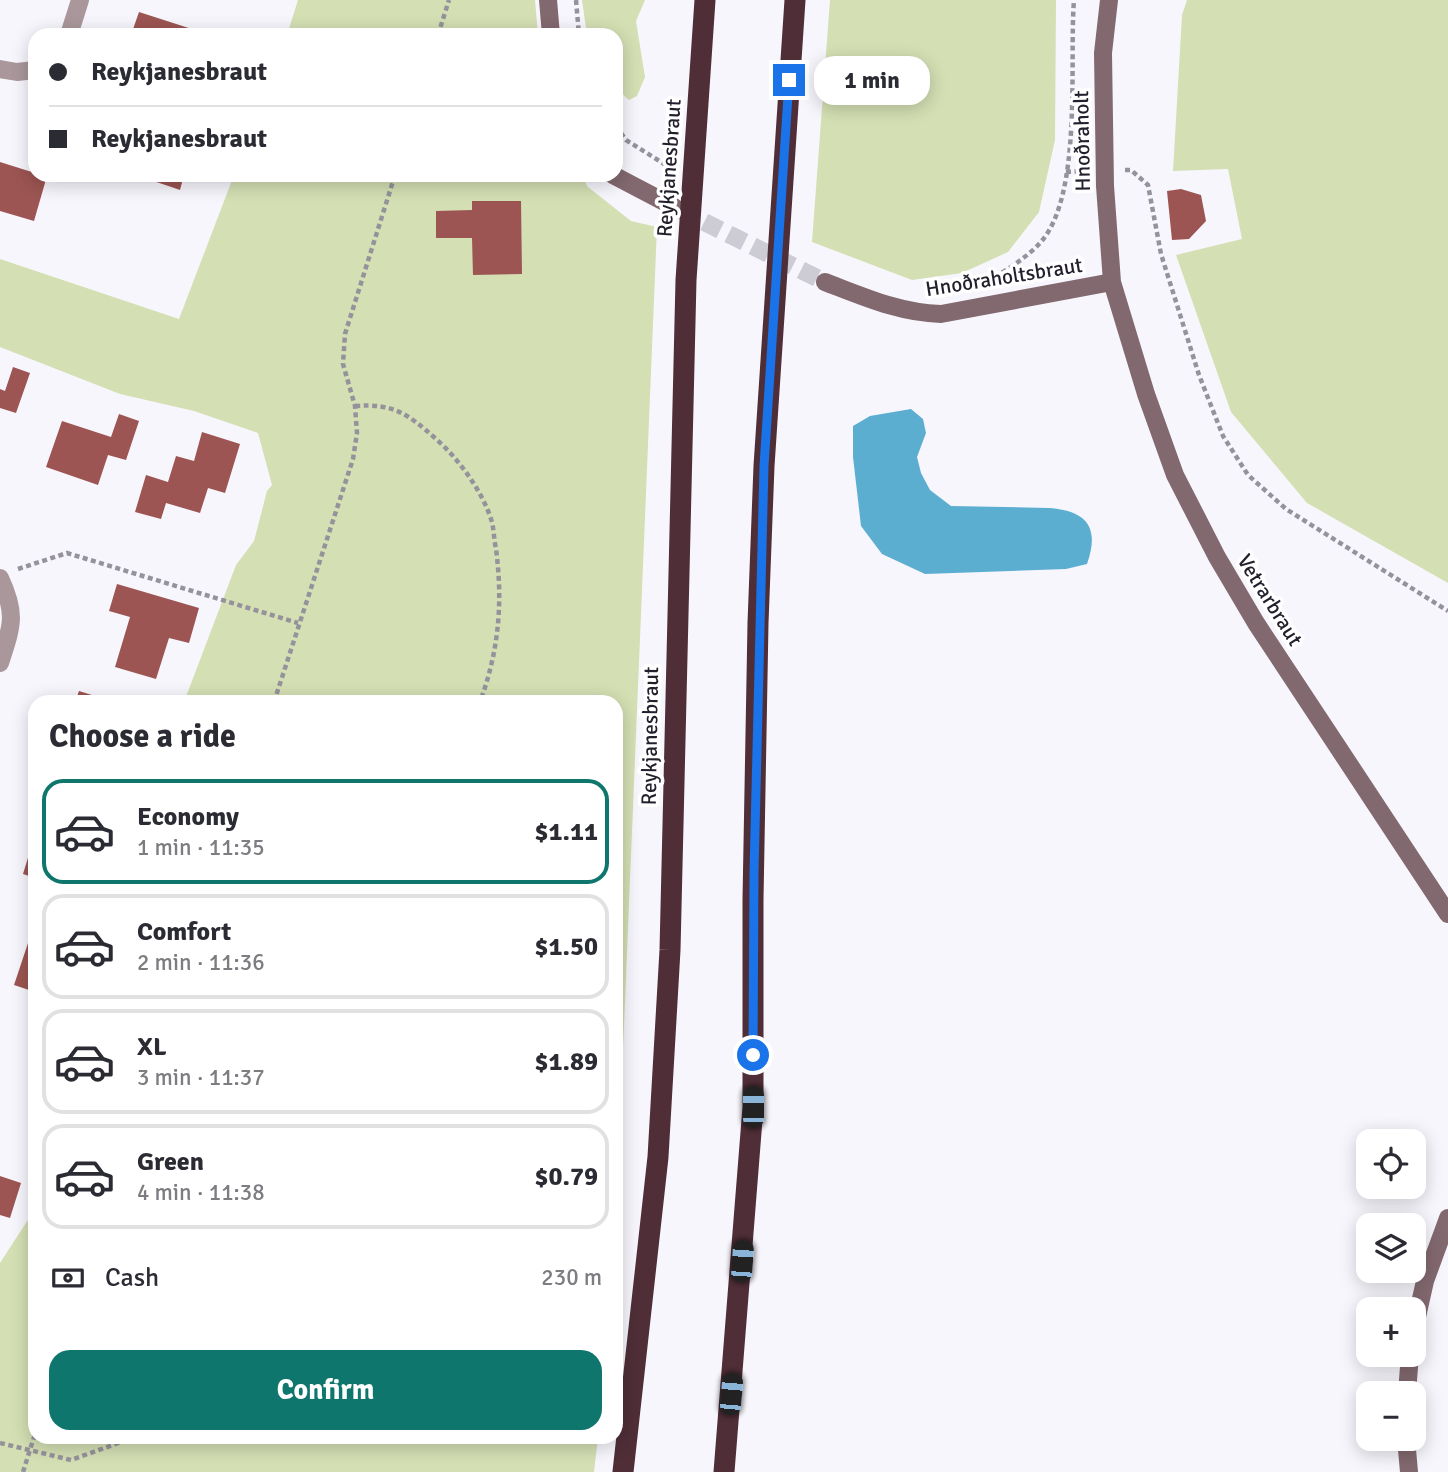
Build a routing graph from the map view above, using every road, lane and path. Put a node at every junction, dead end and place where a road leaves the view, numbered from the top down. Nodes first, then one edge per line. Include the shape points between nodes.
1 (80, 0) edge
2 (449, 0) edge
3 (548, 0) edge
4 (576, 0) edge
5 (705, 0) edge
6 (795, 0) edge
7 (1074, 0) edge
8 (1109, 0) edge
9 (71, 28) edge
10 (441, 28) edge
11 (550, 28) edge
12 (578, 28) edge
13 (0, 69) edge
14 (28, 71) edge
15 (623, 136) edge
16 (673, 169) dead end
17 (623, 180) edge
18 (393, 182) edge
19 (674, 207) tunnel mouth
20 (1161, 254) dead end
21 (825, 282) tunnel mouth
22 (981, 282) dead end
23 (1112, 282) junction
24 (355, 406) junction
25 (6, 575) edge
26 (1448, 611) edge
27 (298, 623) junction
28 (0, 663) edge
29 (276, 695) edge
30 (482, 695) edge
31 (1448, 914) edge
32 (1448, 1218) edge
33 (1421, 1297) edge
34 (0, 1443) edge
35 (31, 1444) edge
36 (116, 1444) edge
37 (29, 1451) junction
38 (1407, 1451) edge
39 (23, 1472) edge
40 (623, 1472) edge
41 (724, 1472) edge
42 (1409, 1472) edge

1 - 9 street
2 - 10 path
3 - 11 street
4 - 12 path
5 - 40 highway, Reykjanesbraut via 685,280 670,950 657,1171
6 - 41 highway via 764,466 753,1107
7 - 22 path via 1070,144 1061,201 1040,243
8 - 23 street, Hnoðraholt via 1103,53
13 - 14 street
15 - 16 path
17 - 19 street
18 - 24 path via 345,334 343,365
20 - 26 path via 1223,436 1248,475 1286,509
21 - 23 street, Hnoðraholtsbraut via 892,307 942,314
23 - 31 street, Vetrarbraut via 1175,475 1217,557
24 - 27 path via 353,459
24 - 30 path via 377,404 411,416 445,447 475,486 492,522 500,626
25 - 27 path via 67,553
25 - 28 street via 12,613
27 - 29 path
32 - 33 street
34 - 37 path
35 - 37 path
36 - 37 path via 71,1460
37 - 39 path
38 - 42 street

